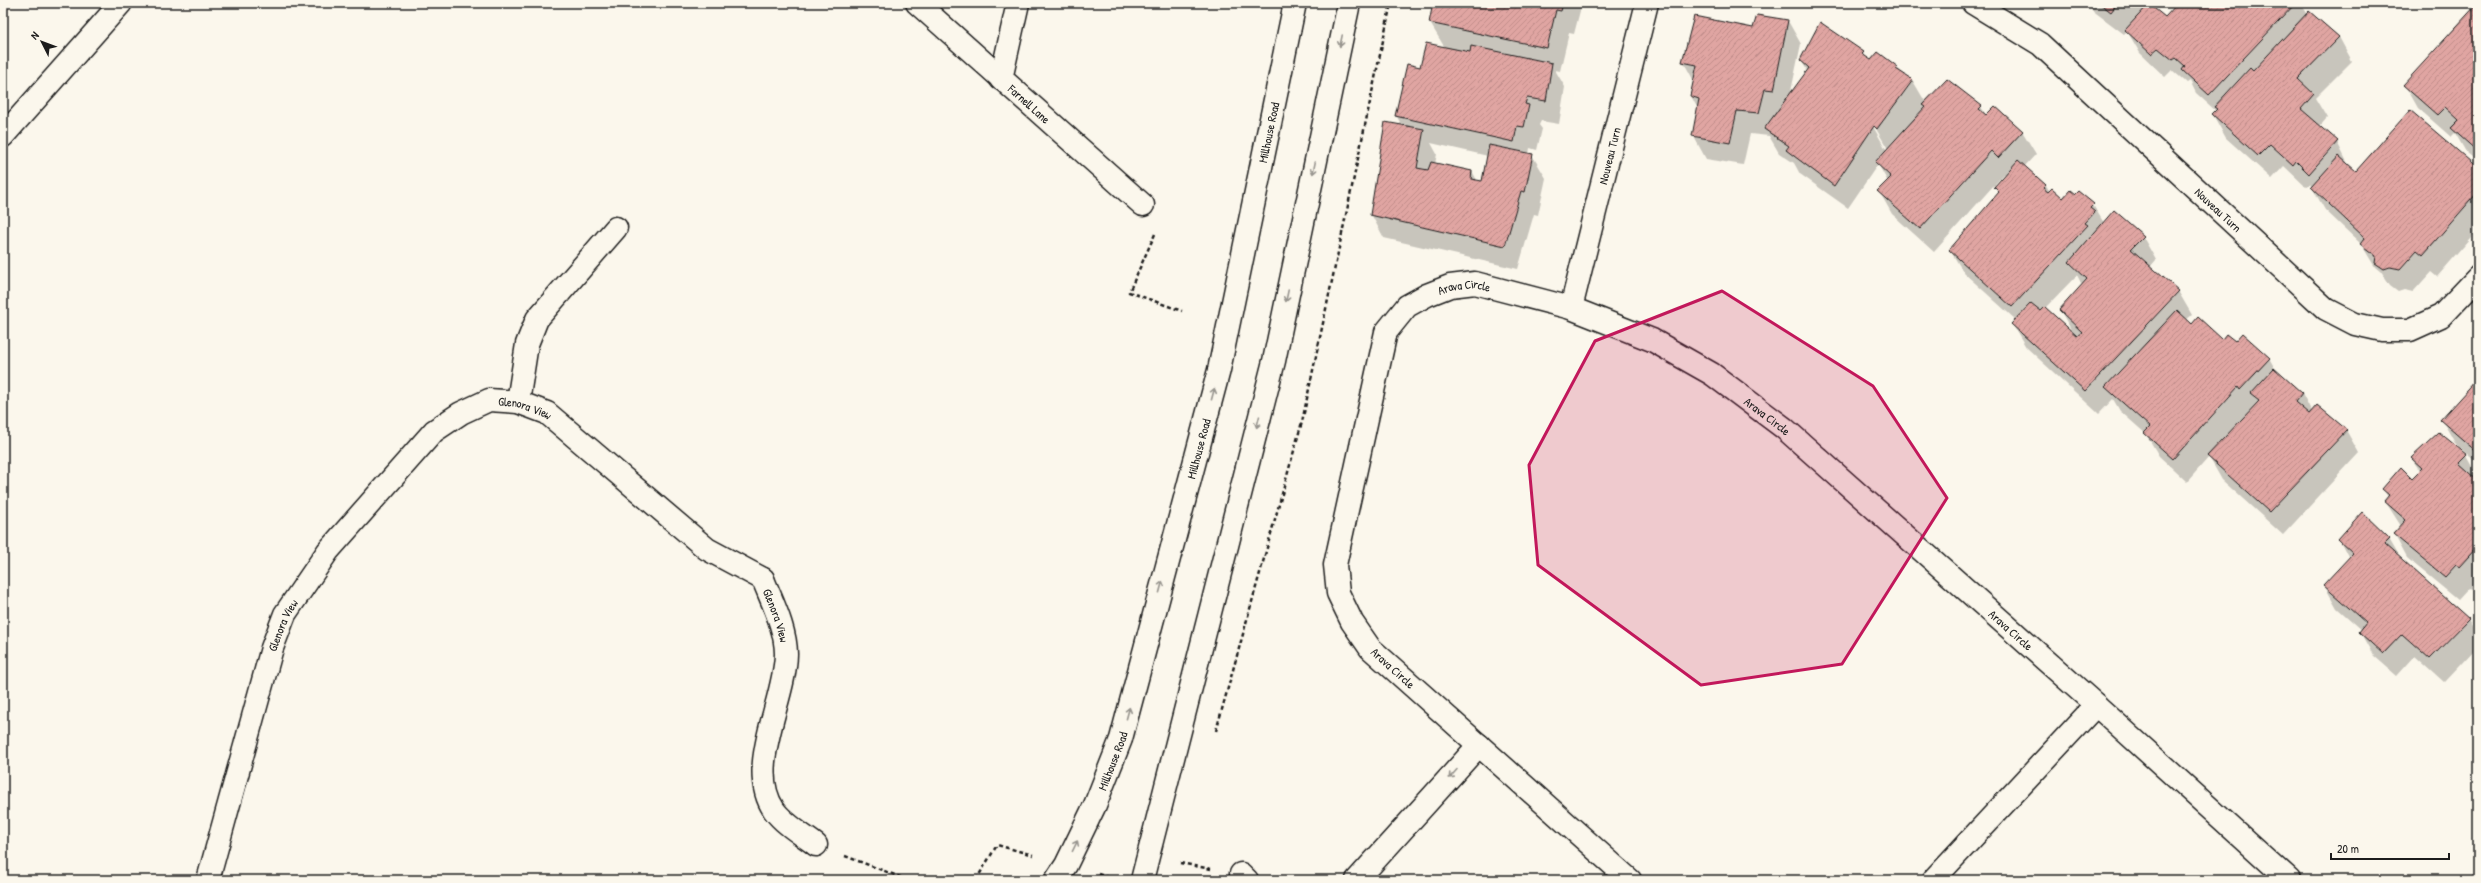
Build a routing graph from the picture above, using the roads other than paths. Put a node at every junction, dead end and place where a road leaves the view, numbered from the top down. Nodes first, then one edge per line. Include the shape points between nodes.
1 (121, 3) edge
2 (917, 3) edge
3 (1018, 3) edge
4 (1295, 3) edge
5 (1349, 3) edge
6 (1647, 3) edge
7 (1973, 3) edge
8 (1001, 79) junction
9 (3, 136) edge
10 (1143, 205) dead end
11 (616, 228) dead end
12 (2478, 278) edge
13 (1571, 308) junction
14 (518, 402) junction
15 (2096, 706) junction
16 (1479, 745) junction
17 (816, 845) road end
18 (208, 880) edge
19 (1056, 880) edge
20 (1142, 880) edge
21 (1357, 880) edge
22 (1630, 880) edge
23 (1933, 880) edge
24 (2289, 880) edge

1 - 9 street
2 - 8 street, Farnell Lane
3 - 8 street
19 -> 4 street, Millhouse Road via 1096,805 1121,739 1219,370
5 -> 20 street via 1274,361
6 - 13 street, Nouveau Turn
7 - 12 street, Nouveau Turn via 2040,44 2326,309 2355,324 2382,330 2410,330 2441,316
8 - 10 street, Farnell Lane
11 - 14 street via 537,319 527,344
13 - 15 street, Arava Circle via 1652,340 1712,374 1784,428
13 - 16 street, Arava Circle via 1475,284 1450,286 1406,306 1386,332 1335,565 1338,593 1352,622 1370,648
14 - 17 street, Glenora View via 547,413 707,549 764,579 784,637 786,653 784,676 763,764 765,789 774,810
14 - 18 street, Glenora View via 489,400 434,430 328,551 305,582 286,614 272,648
15 - 23 street
15 - 24 street, Arava Circle
16 -> 21 street
16 - 22 street, Arava Circle

